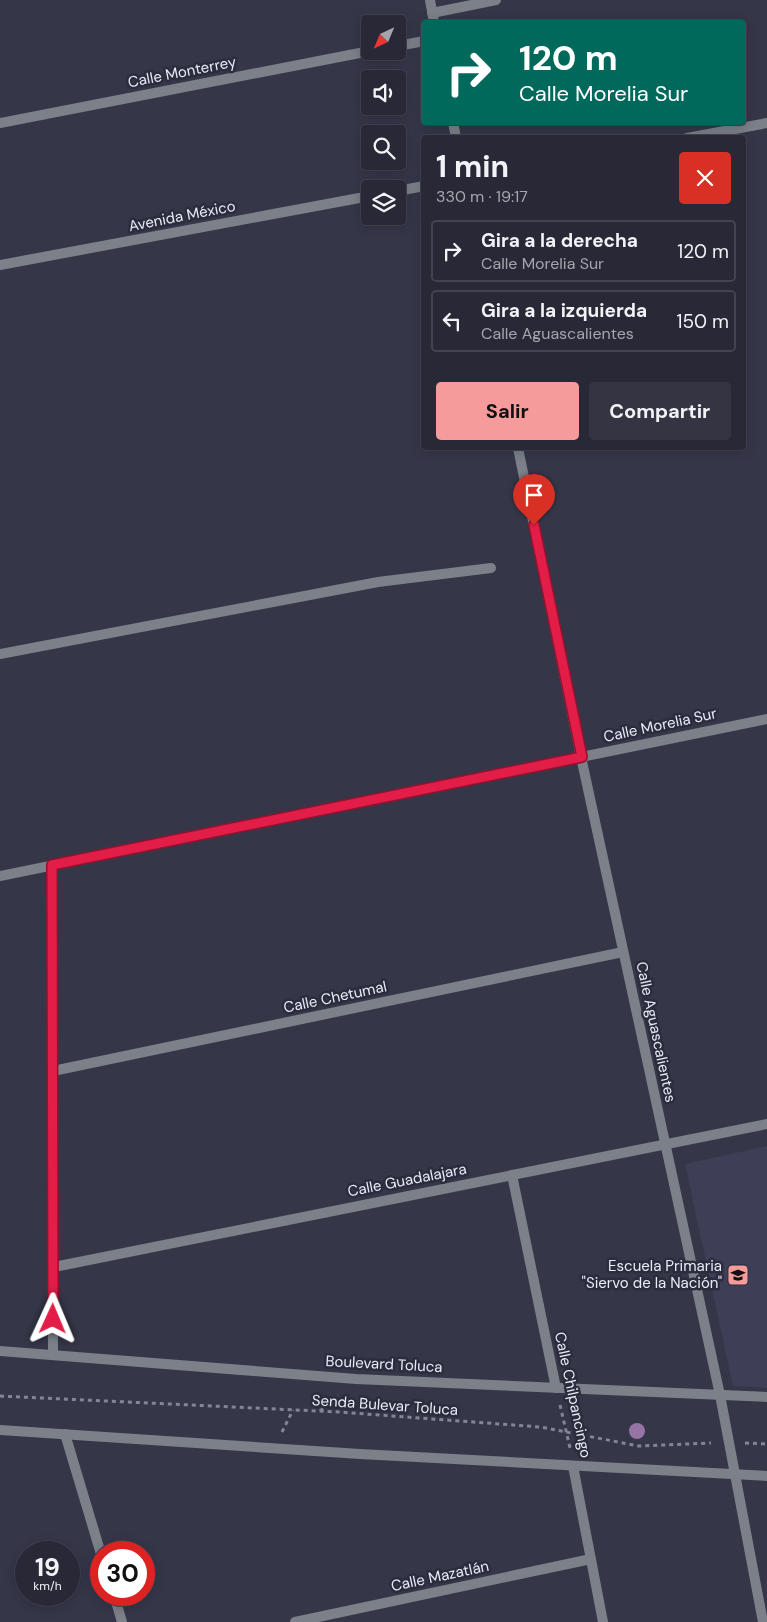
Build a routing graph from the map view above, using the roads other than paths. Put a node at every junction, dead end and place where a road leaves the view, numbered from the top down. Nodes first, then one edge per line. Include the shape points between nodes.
1 (430, 0) edge
2 (496, 0) edge
3 (433, 18) edge
4 (421, 42) edge
5 (406, 44) edge
6 (361, 53) edge
7 (0, 123) edge
8 (767, 123) edge
9 (703, 135) edge
10 (421, 187) edge
11 (406, 189) edge
12 (361, 198) edge
13 (0, 265) edge
14 (518, 450) edge
15 (491, 568) dead end
16 (0, 654) edge
17 (767, 719) edge
18 (582, 757) junction
19 (52, 865) junction
20 (0, 876) edge
21 (624, 952) junction
22 (53, 1071) junction
23 (767, 1124) edge
24 (665, 1144) junction
25 (512, 1175) junction
26 (54, 1267) junction
27 (0, 1350) edge
28 (53, 1354) junction
29 (556, 1388) junction
30 (720, 1394) junction
31 (767, 1398) edge
32 (0, 1430) edge
33 (65, 1434) junction
34 (573, 1466) junction
35 (734, 1474) junction
36 (767, 1476) edge
37 (97, 1541) edge
38 (591, 1559) junction
39 (117, 1606) edge
40 (122, 1622) edge
41 (295, 1622) edge
42 (603, 1622) edge
43 (763, 1622) edge

1 - 3 street
2 - 3 street
4 - 5 street
6 - 7 street, Calle Monterrey
8 - 9 street
10 - 11 street
12 - 13 street, Avenida México
14 - 18 street, Calle Aguascalientes
15 - 16 street via 378,582
17 - 18 street, Calle Morelia Sur
18 - 19 street, Calle Morelia Sur
18 - 21 street, Calle Aguascalientes
19 - 20 street, Calle Morelia Sur
19 - 22 street
21 - 22 street, Calle Chetumal
21 - 24 street, Calle Aguascalientes
22 - 26 street
23 - 24 street, Calle Guadalajara
24 - 25 street, Calle Guadalajara
24 - 30 street, Calle Aguascalientes
25 - 26 street, Calle Guadalajara
25 - 29 street, Calle Chilpancingo
26 - 28 street
27 - 28 street, Boulevard Toluca
28 - 29 street, Boulevard Toluca via 356,1379
29 - 30 street, Boulevard Toluca
30 - 31 street, Boulevard Toluca
30 - 35 street, Calle Aguascalientes
32 - 33 street
33 - 34 street
33 - 37 street
34 - 35 street
34 - 38 street, Calle Chilpancingo
35 - 36 street
35 - 43 street, Calle Aguascalientes
38 - 41 street, Calle Mazatlán
38 - 42 street, Calle Chilpancingo
39 - 40 street

